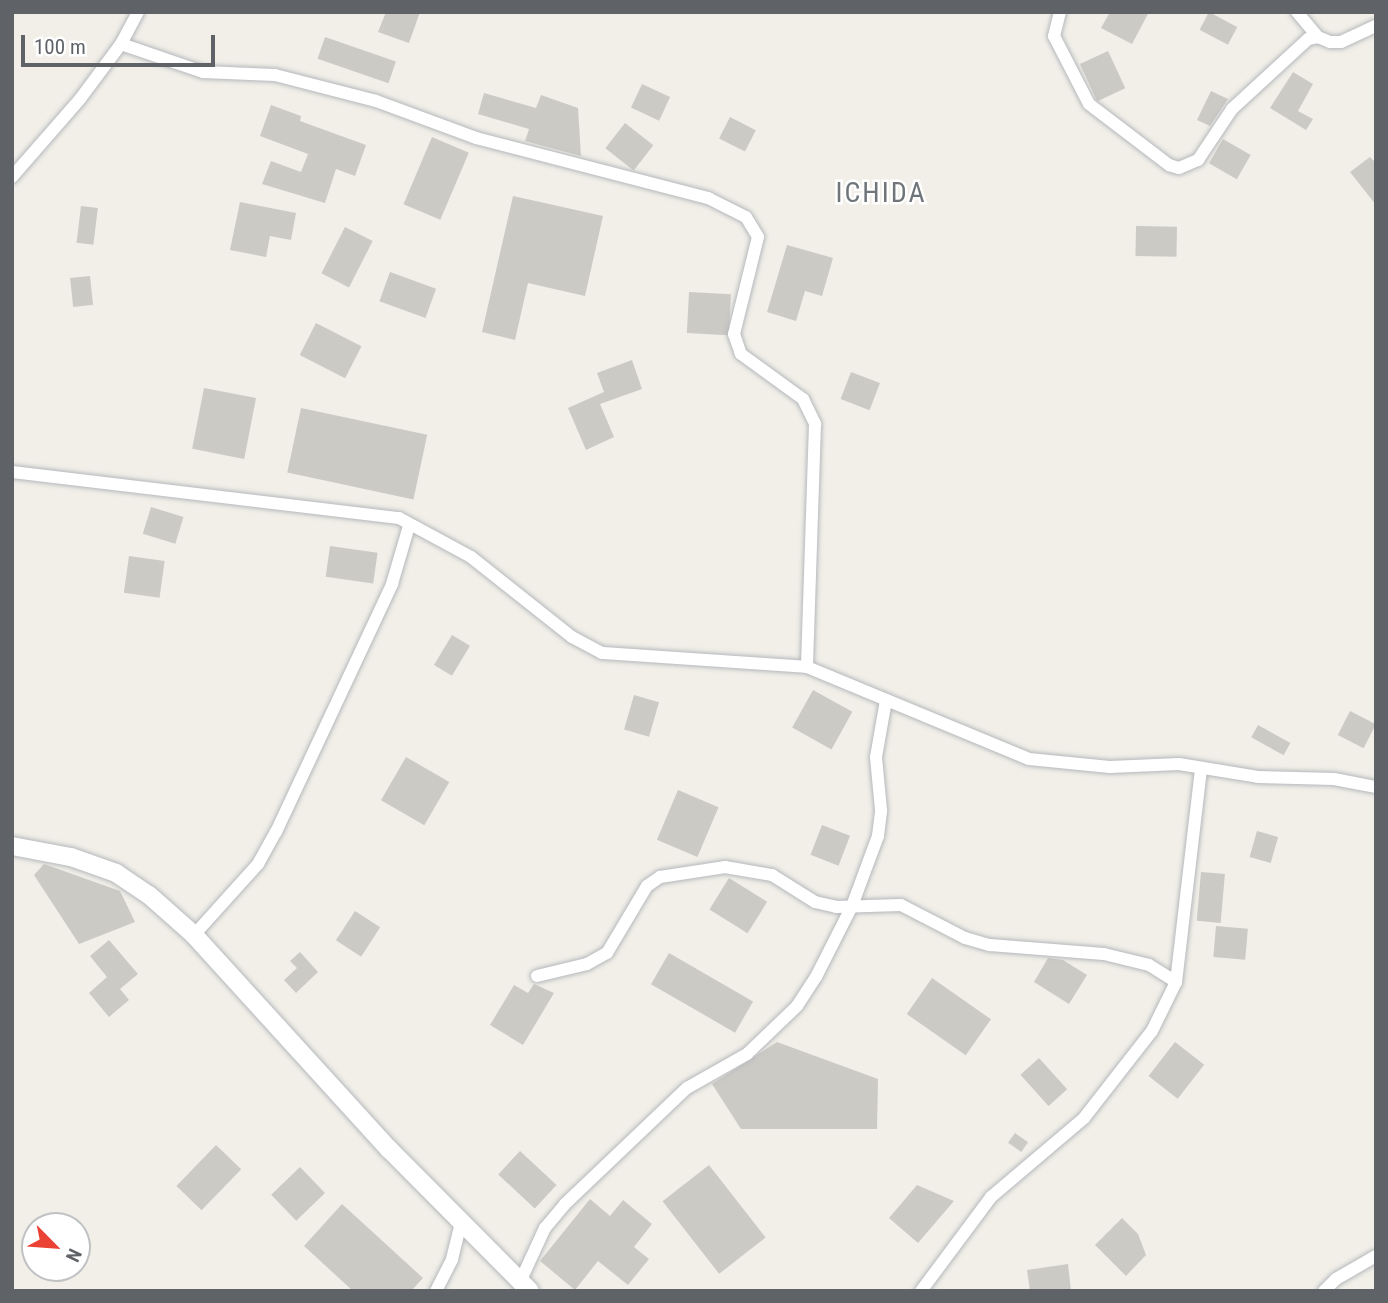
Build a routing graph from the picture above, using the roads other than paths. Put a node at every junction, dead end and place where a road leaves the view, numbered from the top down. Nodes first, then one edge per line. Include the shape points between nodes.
1 (138, 12) edge
2 (1060, 12) edge
3 (1297, 12) edge
4 (1376, 26) edge
5 (1318, 37) junction
6 (121, 44) junction
7 (12, 177) edge
8 (12, 472) edge
9 (409, 526) junction
10 (807, 667) junction
11 (886, 700) junction
12 (1201, 770) junction
13 (1376, 787) edge
14 (12, 846) edge
15 (852, 906) junction
16 (194, 935) junction
17 (537, 976) dead end
18 (1176, 982) junction
19 (461, 1224) junction
20 (1376, 1256) edge
21 (525, 1286) edge
22 (436, 1291) edge
23 (922, 1291) edge
24 (1324, 1291) edge

1 - 6 street
2 - 5 street via 1054,36 1089,104 1169,165 1179,167 1198,160 1232,109 1308,39
3 - 5 street
4 - 5 street via 1341,42
6 - 7 street
6 - 10 street via 203,72 275,75 376,101 476,138 708,198 746,217 758,237 734,334 741,354 803,399 815,424
8 - 9 street via 243,503 390,516
9 - 10 street via 471,557 572,637 602,653
9 - 16 street via 392,584 276,832 258,864
10 - 11 street
11 - 12 street via 1029,759 1110,767 1179,764
11 - 15 street via 876,757 881,810 878,836
12 - 13 street via 1286,780 1334,779
12 - 18 street
14 - 16 main road via 71,857 116,873
15 - 17 street via 815,902 772,875 752,869 682,872 660,877 647,886 607,953 587,964
15 - 18 street via 901,905 965,938 990,945 1104,954 1149,965
15 - 21 street via 797,1006 747,1054 687,1088 588,1181 545,1228
16 - 19 main road
18 - 23 street via 1152,1031 1109,1092 1011,1176
19 - 21 main road
19 - 22 street via 452,1259
20 - 24 street

